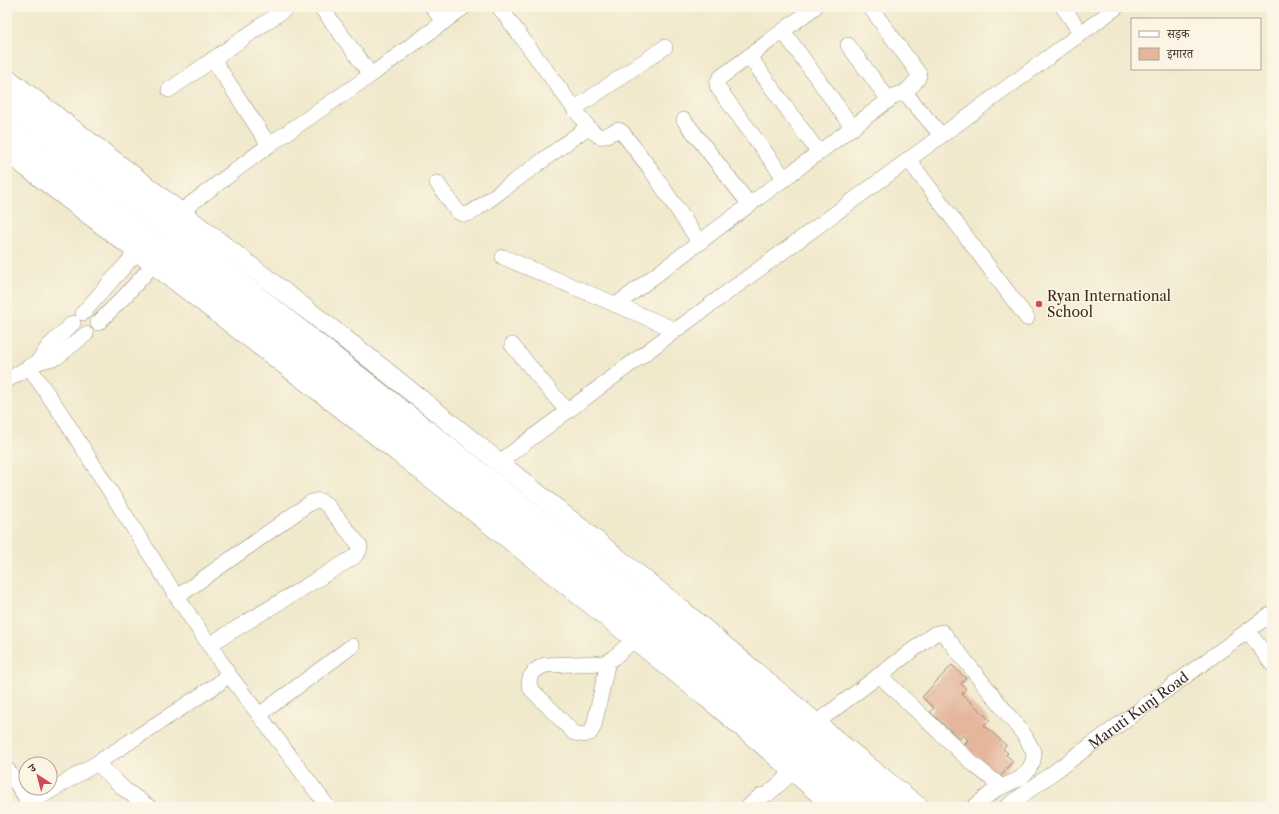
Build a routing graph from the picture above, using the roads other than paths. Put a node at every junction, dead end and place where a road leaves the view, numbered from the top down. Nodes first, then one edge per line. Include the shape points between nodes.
1 (288, 7) edge
2 (321, 7) edge
3 (432, 7) edge
4 (464, 7) edge
5 (499, 7) edge
6 (815, 7) edge
7 (870, 7) edge
8 (1063, 7) edge
9 (1116, 7) edge
10 (444, 22) junction
11 (783, 31) junction
12 (1081, 33) junction
13 (665, 46) dead end
14 (848, 46) dead end
15 (749, 56) junction
16 (213, 59) junction
17 (371, 75) junction
18 (7, 78) edge
19 (169, 90) dead end
20 (904, 94) junction
21 (889, 100) junction
22 (7, 102) edge
23 (574, 109) junction
24 (684, 120) dead end
25 (588, 127) junction
26 (853, 128) junction
27 (7, 129) edge
28 (941, 135) junction
29 (269, 145) junction
30 (7, 152) edge
31 (819, 153) junction
32 (908, 159) junction
33 (785, 179) junction
34 (437, 183) dead end
35 (750, 205) junction
36 (173, 219) junction
37 (700, 242) junction
38 (148, 253) junction
39 (503, 257) dead end
40 (616, 305) junction
41 (1027, 318) dead end
42 (98, 323) dead end
43 (676, 330) junction
44 (86, 334) dead end
45 (512, 345) dead end
46 (34, 364) junction
47 (7, 380) edge
48 (567, 411) junction
49 (498, 463) junction
50 (177, 597) junction
51 (1272, 613) edge
52 (1248, 631) junction
53 (634, 640) junction
54 (209, 645) junction
55 (352, 646) dead end
56 (608, 661) junction
57 (1272, 664) edge
58 (227, 672) junction
59 (879, 676) junction
60 (259, 715) junction
61 (816, 723) junction
62 (97, 763) junction
63 (7, 769) edge
64 (793, 772) junction
65 (1002, 787) junction
66 (765, 801) edge
67 (29, 806) edge
68 (148, 807) edge
69 (328, 807) edge
70 (748, 807) edge
71 (834, 807) edge
72 (858, 807) edge
73 (889, 807) edge
74 (919, 807) edge
75 (974, 807) edge
76 (1006, 807) edge

1 - 16 street
2 - 17 street
3 - 10 street
4 - 10 street
5 - 23 street
6 - 11 street
7 - 20 street via 919,74
8 - 12 street
9 - 12 street
10 - 17 street
11 - 15 street
11 - 26 street
12 - 28 street
13 - 23 street
14 - 21 street
15 - 31 street
15 - 33 street via 721,77 717,84 718,88
16 - 19 street
16 - 29 street
17 - 29 street
18 - 36 main road
20 - 21 street
20 - 28 street
21 - 26 street
22 - 36 highway
23 - 25 street
24 - 35 street
25 - 34 street via 466,215 458,212
25 - 37 street via 602,137 618,130 622,132
26 - 31 street
27 - 38 highway
28 - 32 street
29 - 36 street
30 - 38 main road
31 - 33 street
32 - 41 street
32 - 43 street
33 - 35 street
35 - 37 street
36 - 49 main road via 368,357
36 - 73 highway via 481,474 726,670
37 - 40 street
38 - 42 street
38 - 46 street via 48,347
38 - 53 main road
38 - 72 highway via 494,510
39 - 40 street
40 - 43 street
43 - 48 street
44 - 46 street via 57,357
45 - 48 street
46 - 47 street
46 - 50 street via 60,412
48 - 49 street
49 - 61 main road via 680,608
50 - 54 street
50 - 54 street via 316,501 322,501 327,505 360,546 354,556
51 - 52 street, Maruti Kunj Road
52 - 57 street
52 - 76 street, Maruti Kunj Road
53 - 56 street
53 - 64 main road
54 - 58 street
55 - 60 street
56 - 56 street via 545,665 536,670 529,678 528,684 574,733 584,735 590,733 594,726
58 - 60 street
58 - 62 street via 218,684
59 - 61 street
59 - 65 street via 972,763
59 - 65 street via 934,634 944,634 1025,736 1034,754 1033,762 1025,774 1015,782
60 - 69 street
61 - 74 main road
62 - 67 street
62 - 68 street via 124,790
63 - 67 street
64 - 66 street
64 - 71 main road
65 - 75 street
66 - 70 street via 760,796

